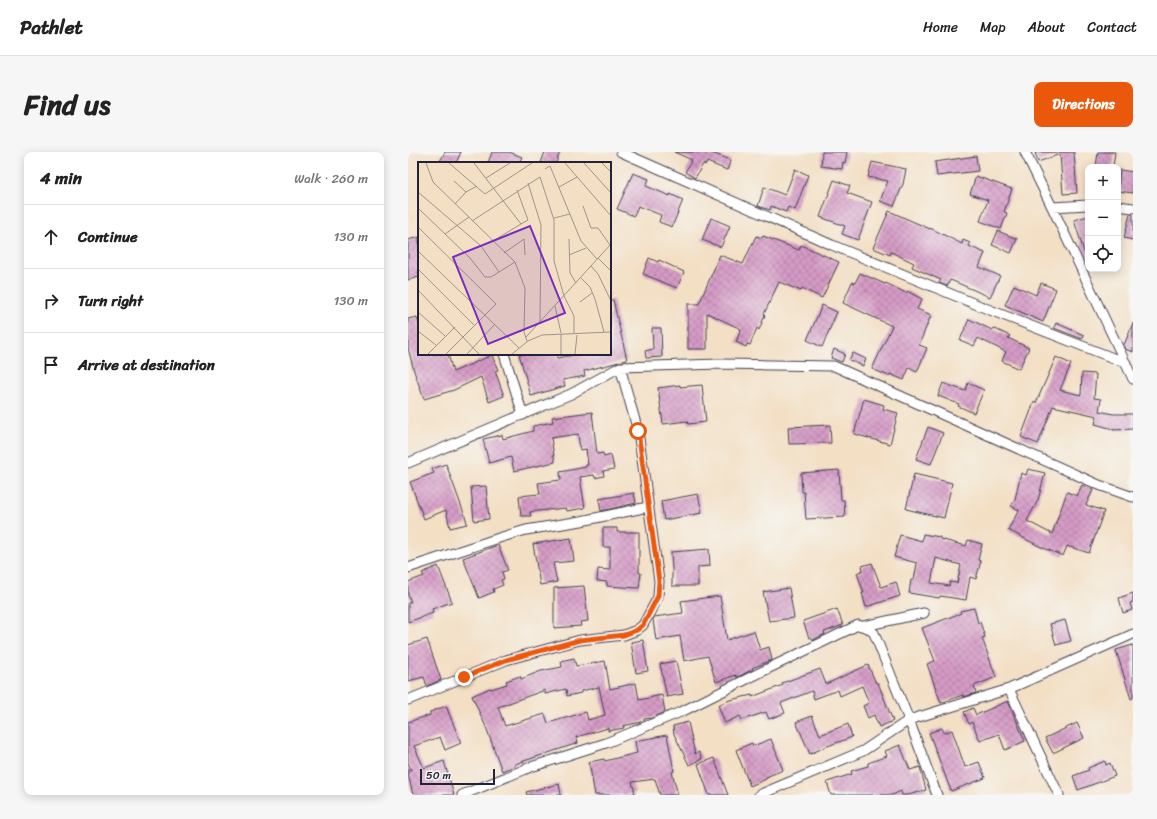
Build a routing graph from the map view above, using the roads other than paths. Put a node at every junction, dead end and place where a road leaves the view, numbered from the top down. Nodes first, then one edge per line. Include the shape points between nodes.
1 (621, 152) edge
2 (1025, 152) edge
3 (1085, 205) edge
4 (1121, 206) edge
5 (1052, 207) junction
6 (1133, 208) edge
7 (504, 355) edge
8 (1126, 363) junction
9 (620, 367) junction
10 (1133, 379) edge
11 (523, 415) junction
12 (408, 463) edge
13 (1133, 497) edge
14 (648, 507) junction
15 (408, 568) edge
16 (924, 613) dead end
17 (864, 626) junction
18 (1133, 634) edge
19 (1009, 689) junction
20 (408, 700) edge
21 (909, 720) junction
22 (462, 795) edge
23 (760, 795) edge
24 (937, 795) edge
25 (1059, 795) edge

1 - 8 street via 854,254
2 - 5 street
3 - 5 street
4 - 6 street
5 - 8 street
7 - 11 street
8 - 10 street
9 - 11 street via 571,394
9 - 13 street via 720,364 834,366 1099,485
9 - 14 street via 638,431
11 - 12 street
14 - 15 street via 526,530
14 - 20 street via 659,581 658,596 643,625 637,630 624,635 580,640 506,660
16 - 17 street
17 - 21 street via 874,634
17 - 22 street via 858,625 838,634 683,711 606,744 531,767
18 - 19 street
19 - 21 street
19 - 25 street
21 - 23 street via 863,751
21 - 24 street

